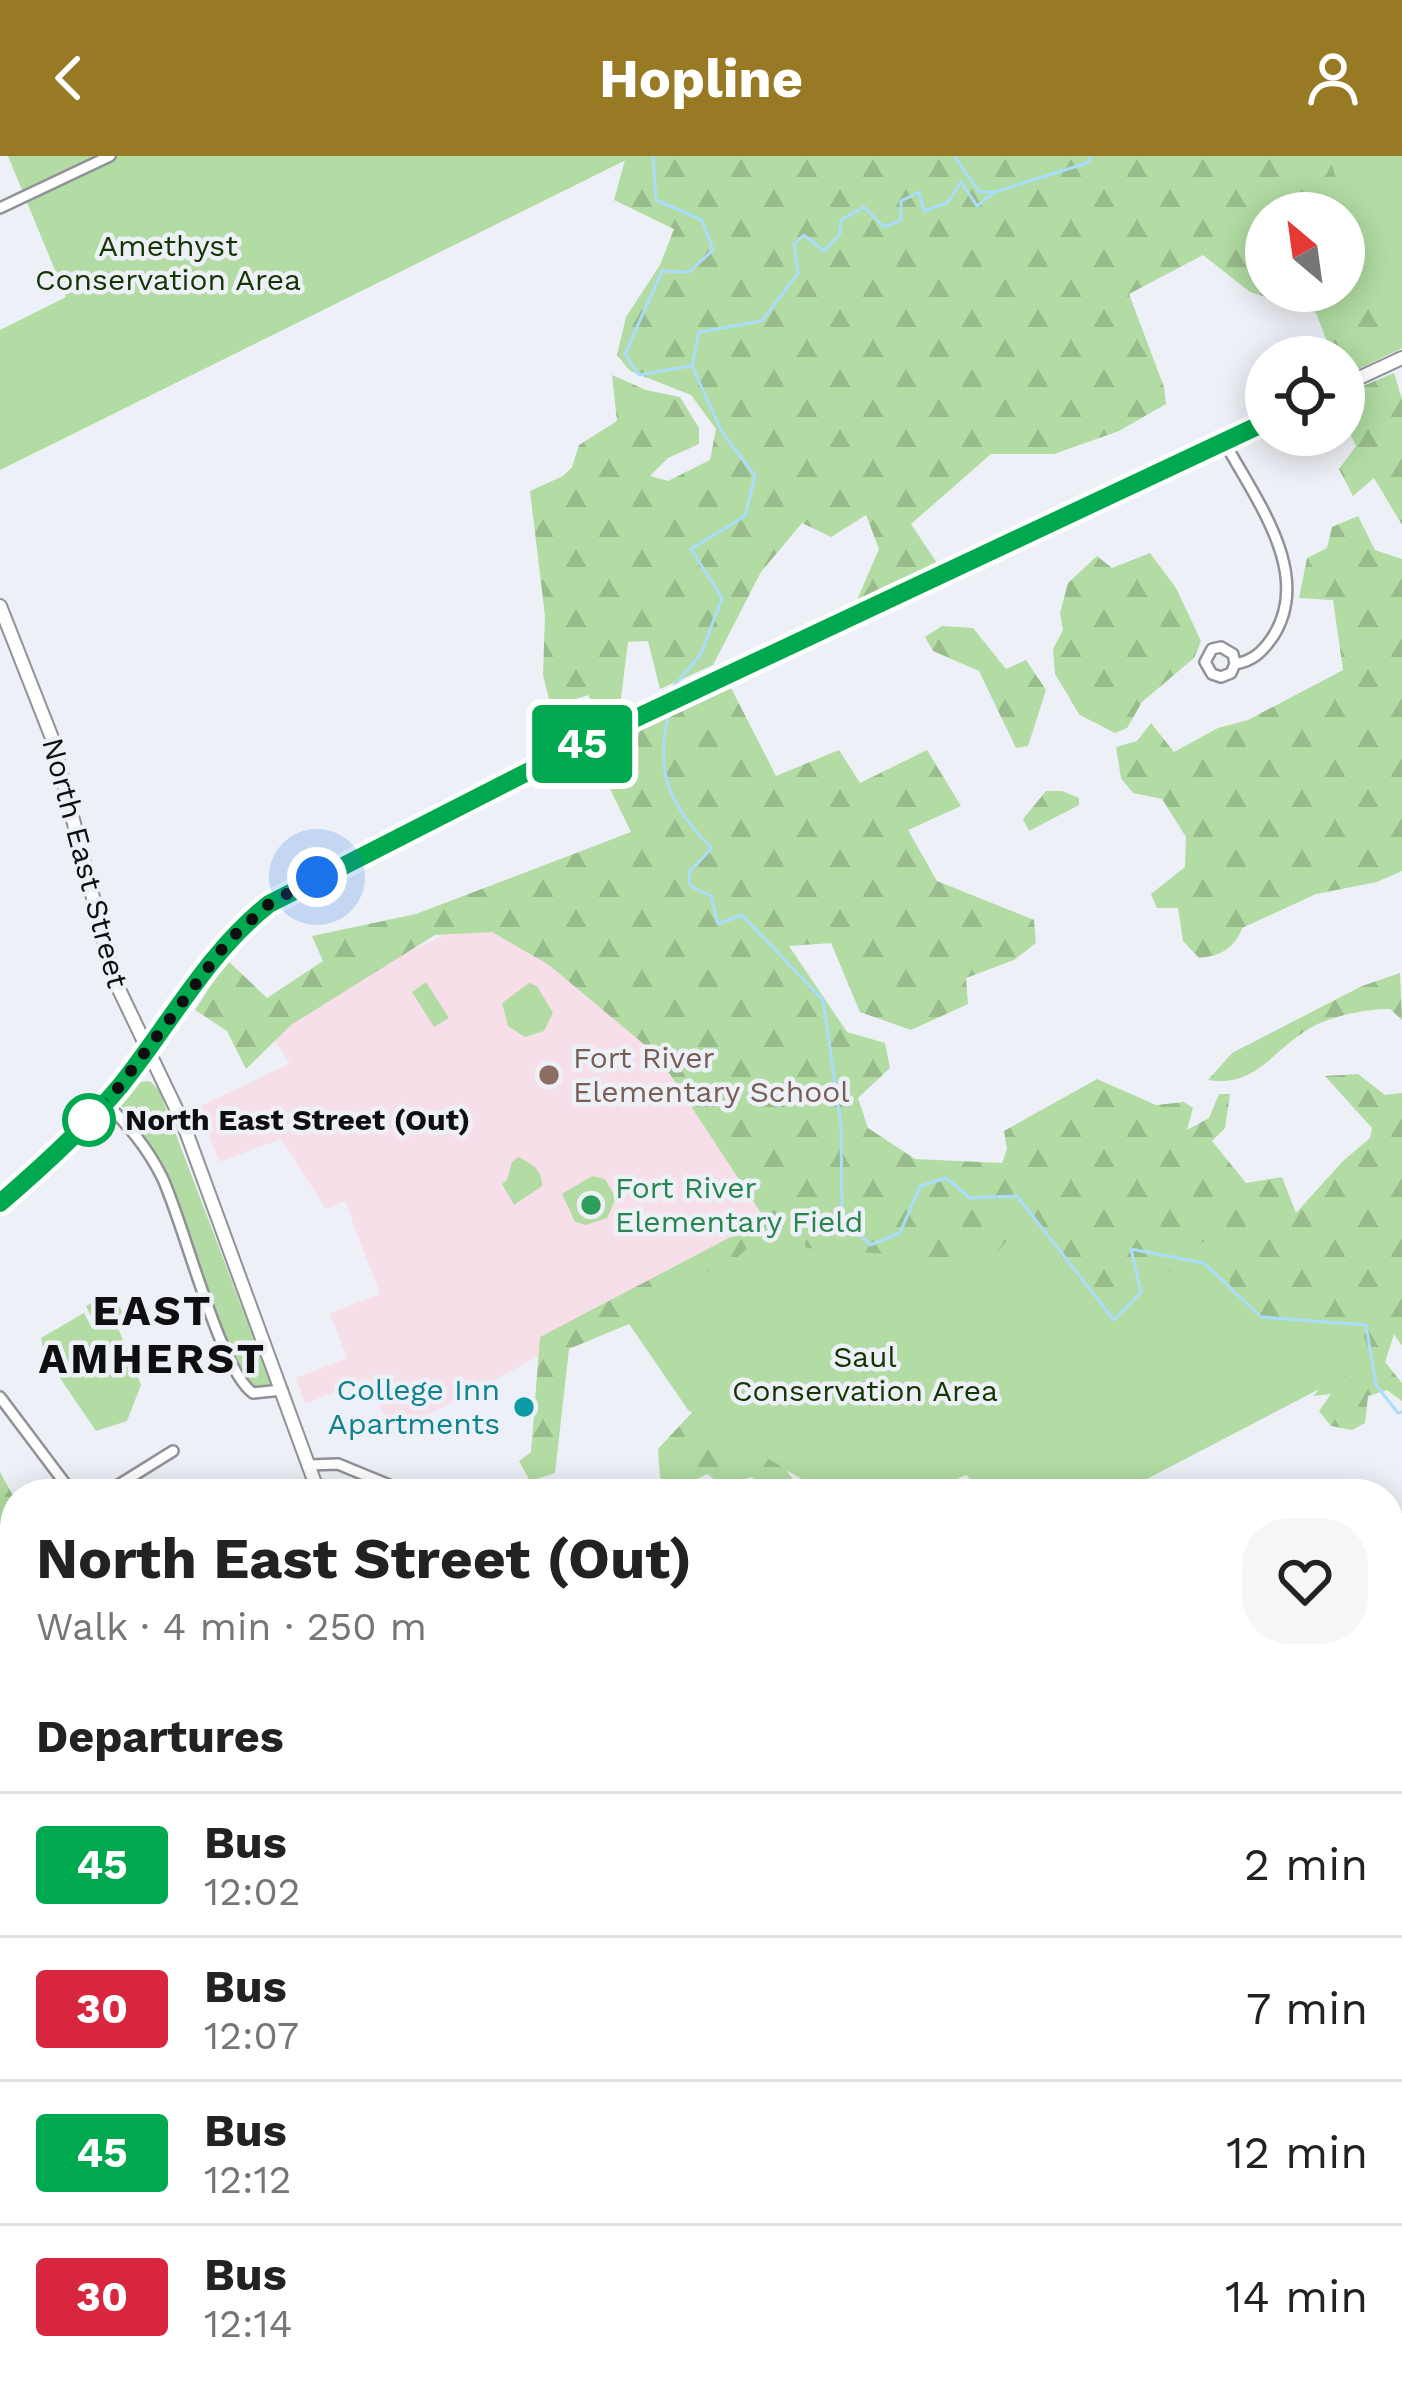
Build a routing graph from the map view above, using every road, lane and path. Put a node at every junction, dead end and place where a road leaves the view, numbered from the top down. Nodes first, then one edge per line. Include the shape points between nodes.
1 (110, 156) edge
2 (0, 208) edge
3 (1402, 358) edge
4 (1365, 375) edge
5 (1245, 432) edge
6 (1224, 441) junction
7 (0, 606) edge
8 (3, 623) edge
9 (1235, 664) dead end
10 (146, 1051) junction
11 (105, 1102) junction
12 (0, 1203) edge
13 (283, 1390) junction
14 (0, 1396) edge
15 (173, 1451) dead end
16 (309, 1465) junction
17 (62, 1479) edge
18 (128, 1479) edge
19 (314, 1479) edge
20 (374, 1479) edge

1 - 2 street
3 - 4 main road
5 - 6 main road
6 - 9 street via 1289,577 1272,637
6 - 10 main road via 600,735 269,904 228,941
7 - 8 main road, North East Street
8 - 10 main road, North East Street via 58,758 114,979
10 - 11 main road
10 - 13 main road, North East Street via 188,1135
11 - 12 main road
11 - 13 street via 161,1176 243,1386
13 - 16 main road, North East Street
14 - 17 street
15 - 18 street
16 - 19 main road, North East Street
16 - 20 street via 338,1464

